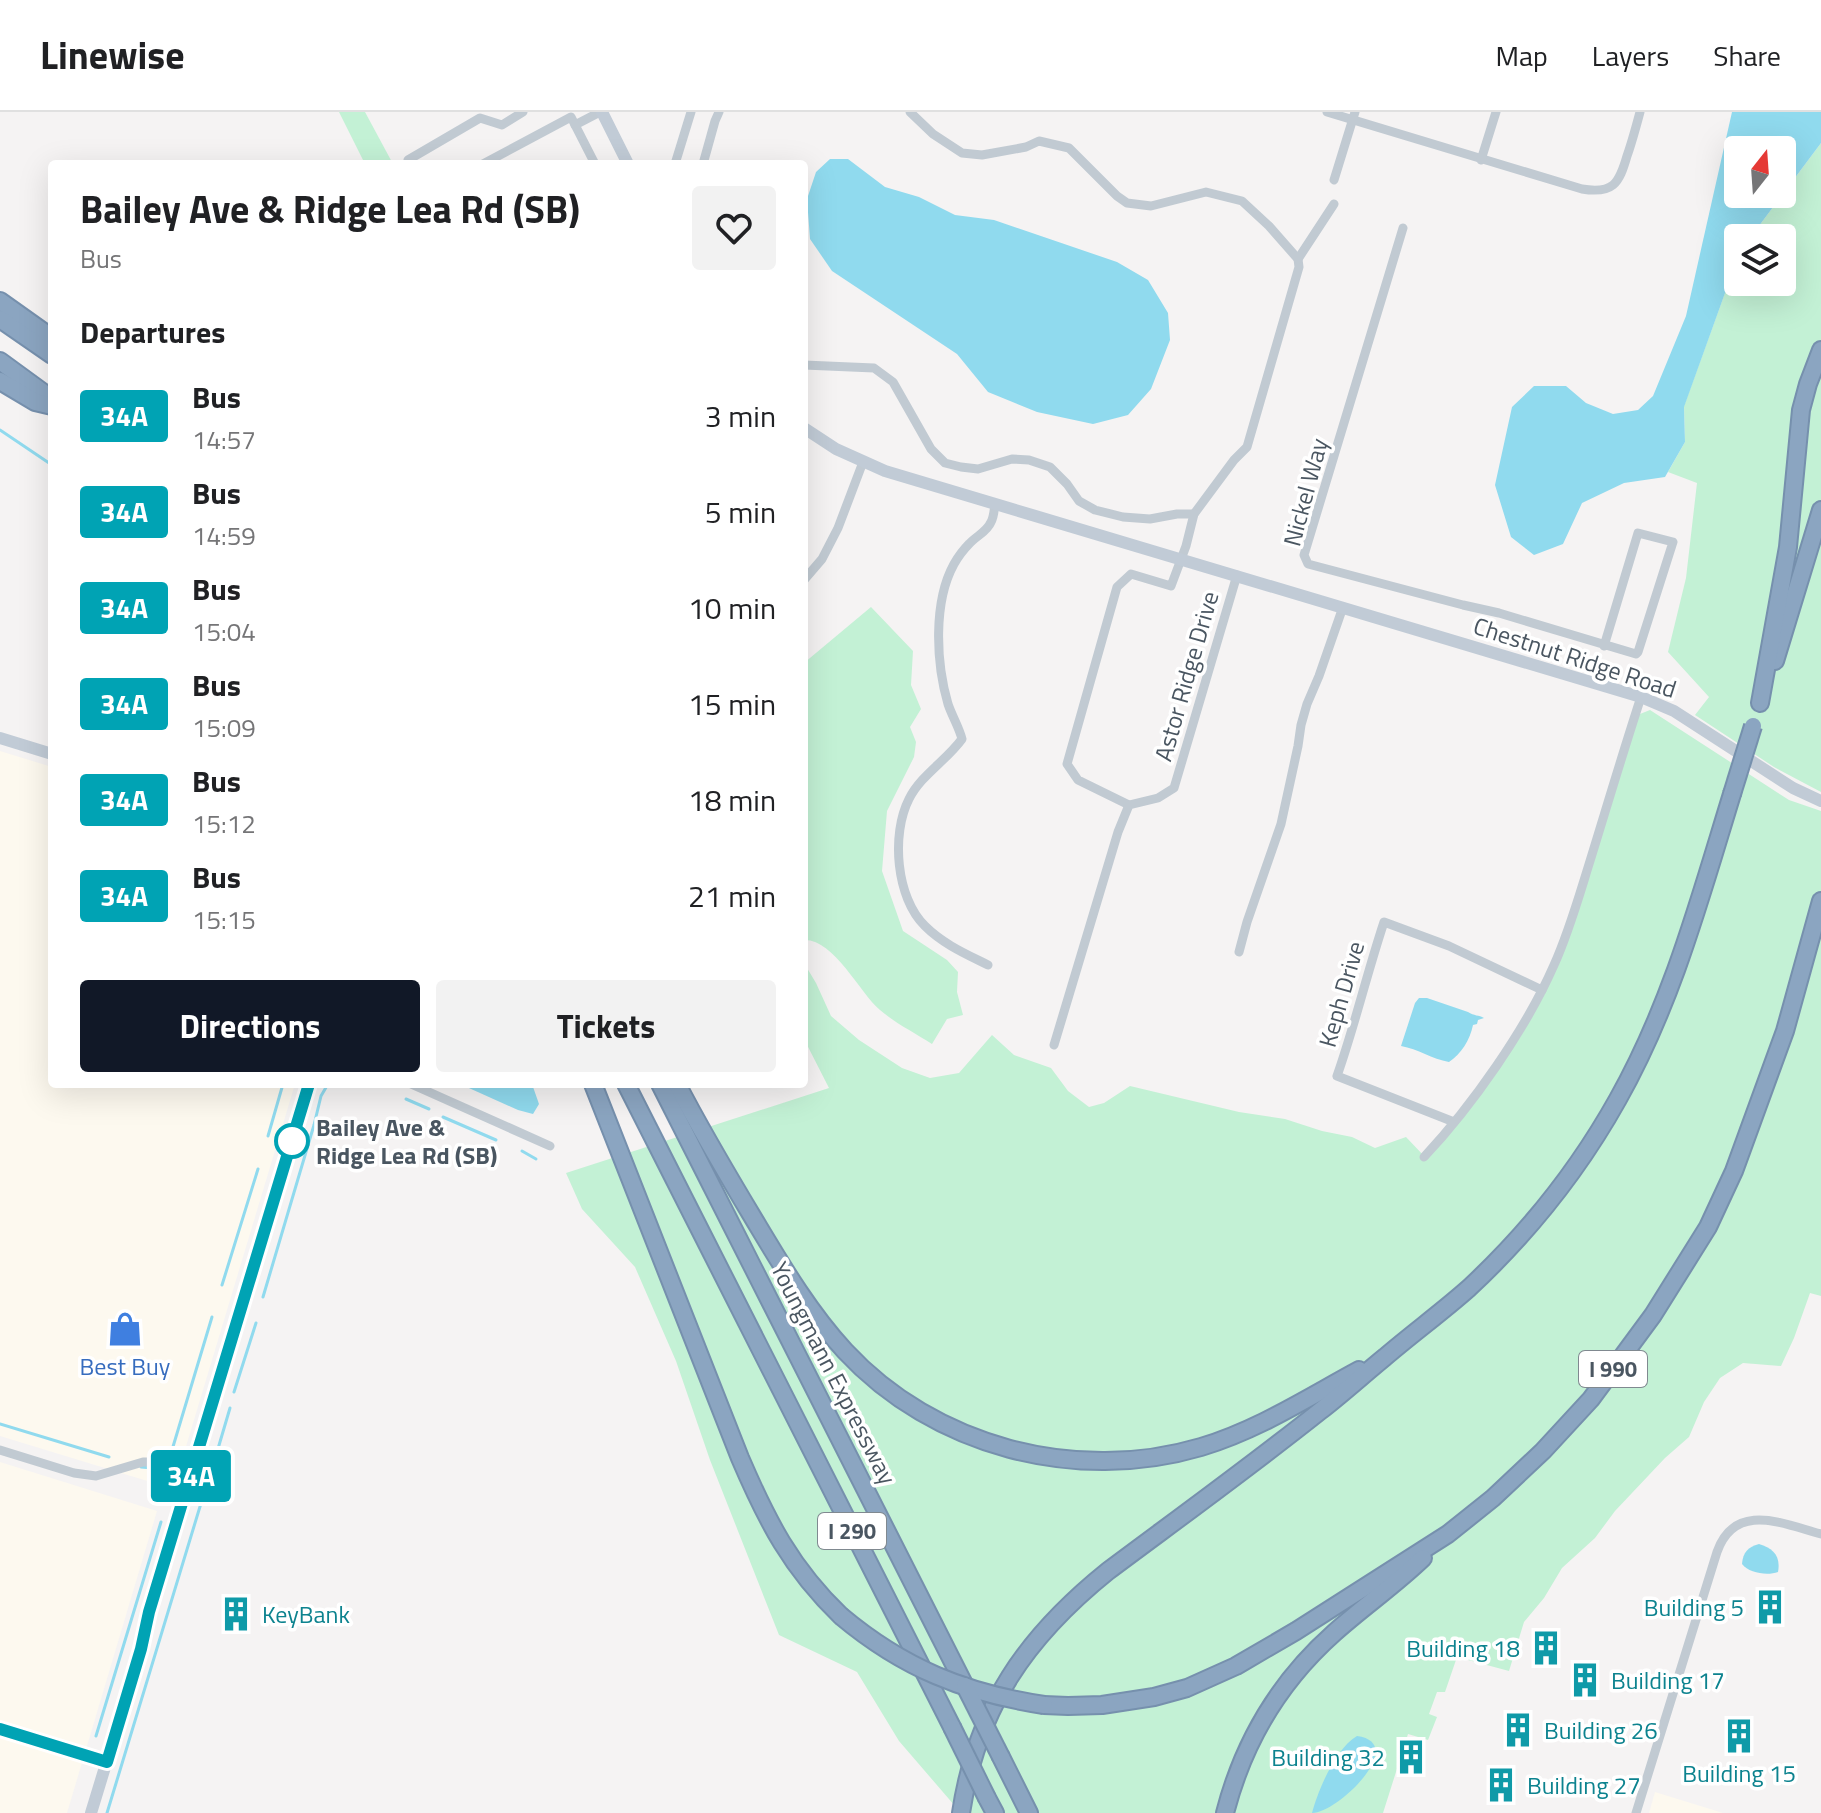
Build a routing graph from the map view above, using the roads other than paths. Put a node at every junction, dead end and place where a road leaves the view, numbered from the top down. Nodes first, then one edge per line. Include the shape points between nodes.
1 (523, 112) edge
2 (601, 112) edge
3 (691, 112) edge
4 (719, 112) edge
5 (910, 112) edge
6 (1327, 112) edge
7 (1496, 112) edge
8 (1640, 112) edge
9 (479, 115) edge
10 (1354, 116) edge
11 (575, 125) junction
12 (408, 160) dead end
13 (490, 160) edge
14 (593, 160) edge
15 (626, 160) edge
16 (676, 160) edge
17 (704, 160) edge
18 (1481, 160) junction
19 (1334, 180) dead end
20 (1334, 204) dead end
21 (1403, 228) dead end
22 (1298, 259) junction
23 (0, 301) edge
24 (0, 319) edge
25 (48, 335) edge
26 (1821, 350) edge
27 (48, 352) edge
28 (0, 361) edge
29 (808, 365) edge
30 (0, 381) edge
31 (48, 396) edge
32 (48, 405) edge
33 (808, 431) edge
34 (863, 462) junction
35 (995, 504) junction
36 (1821, 510) edge
37 (1194, 514) junction
38 (1181, 560) junction
39 (808, 575) edge
40 (1237, 575) junction
41 (1343, 607) junction
42 (1604, 646) junction
43 (1641, 697) junction
44 (1760, 703) junction
45 (0, 738) edge
46 (48, 753) edge
47 (1821, 801) edge
48 (1129, 805) junction
49 (1821, 901) edge
50 (1239, 952) dead end
51 (988, 965) dead end
52 (1542, 990) junction
53 (1054, 1045) dead end
54 (308, 1088) edge
55 (420, 1088) edge
56 (595, 1088) edge
57 (628, 1088) edge
58 (662, 1088) edge
59 (679, 1088) edge
60 (1454, 1122) junction
61 (550, 1146) dead end
62 (1424, 1157) dead end
63 (1388, 1354) junction
64 (0, 1450) edge
65 (193, 1469) junction
66 (1448, 1534) junction
67 (1821, 1534) edge
68 (991, 1806) edge
69 (91, 1813) edge
70 (961, 1813) edge
71 (1029, 1813) edge
72 (1225, 1813) edge
73 (1636, 1813) edge

1 - 9 street via 502,125
2 - 11 street
2 - 15 street
3 - 16 street
4 - 17 street
5 - 22 street via 962,153 982,155 1039,141 1069,148 1127,203 1151,206 1206,192 1242,201
6 - 10 street
7 - 18 street
8 - 18 street via 1622,174 1604,190 1582,189
9 - 12 street
10 - 18 street
10 - 19 street
11 - 13 street via 571,117
11 - 14 street
20 - 22 street
21 - 42 street, Nickel Way via 1304,555 1308,564
22 - 37 street via 1247,447
23 - 25 highway
24 - 27 highway
26 - 44 highway via 1801,410 1788,547
28 - 31 highway
29 - 37 street via 874,368 893,382 931,449 945,463 978,469 1029,460 1050,467 1079,501 1095,510 1150,519
30 - 32 highway
33 - 34 street, Chestnut Ridge Road
34 - 35 street, Chestnut Ridge Road
34 - 39 street via 839,525
35 - 38 street, Chestnut Ridge Road
35 - 51 street via 986,530 954,565 938,620 939,661 962,739 909,799 899,834 908,901 924,925
36 - 44 highway
37 - 38 street
38 - 40 street, Chestnut Ridge Road
38 - 48 street, Astor Ridge Drive via 1171,586 1131,574 1117,587 1067,764 1078,780
40 - 41 street, Chestnut Ridge Road
40 - 48 street, Astor Ridge Drive via 1174,788
41 - 43 street, Chestnut Ridge Road
41 - 50 street via 1307,704 1281,824
42 - 42 street, Nickel Way via 1638,533 1673,542 1638,652
43 - 47 street, Chestnut Ridge Road via 1674,711
43 - 52 street via 1570,925
44 - 63 highway, bridge via 1673,981 1613,1108 1574,1169 1512,1244
45 - 46 street
48 - 53 street
49 - 66 highway, I 990 via 1785,1031 1708,1227 1653,1315 1591,1399 1518,1475
52 - 60 street
52 - 60 street, Keph Drive via 1384,922 1337,1076
54 - 65 street
55 - 61 street
56 - 66 highway, bridge via 740,1458 777,1537 841,1616 917,1668 950,1683 1044,1705 1154,1697 1244,1662
57 - 68 highway, I 290, bridge
58 - 71 highway, Youngmann Expressway / I 290, bridge
59 - 63 highway via 768,1243 833,1338 898,1397 975,1438 1061,1459 1165,1456 1265,1422
60 - 62 street
63 - 70 highway via 1053,1619 996,1701 972,1761
64 - 65 street via 96,1476 143,1462 173,1462
65 - 69 street
66 - 72 highway via 1335,1632 1288,1681 1245,1753
67 - 73 street via 1761,1519 1739,1524 1723,1539

